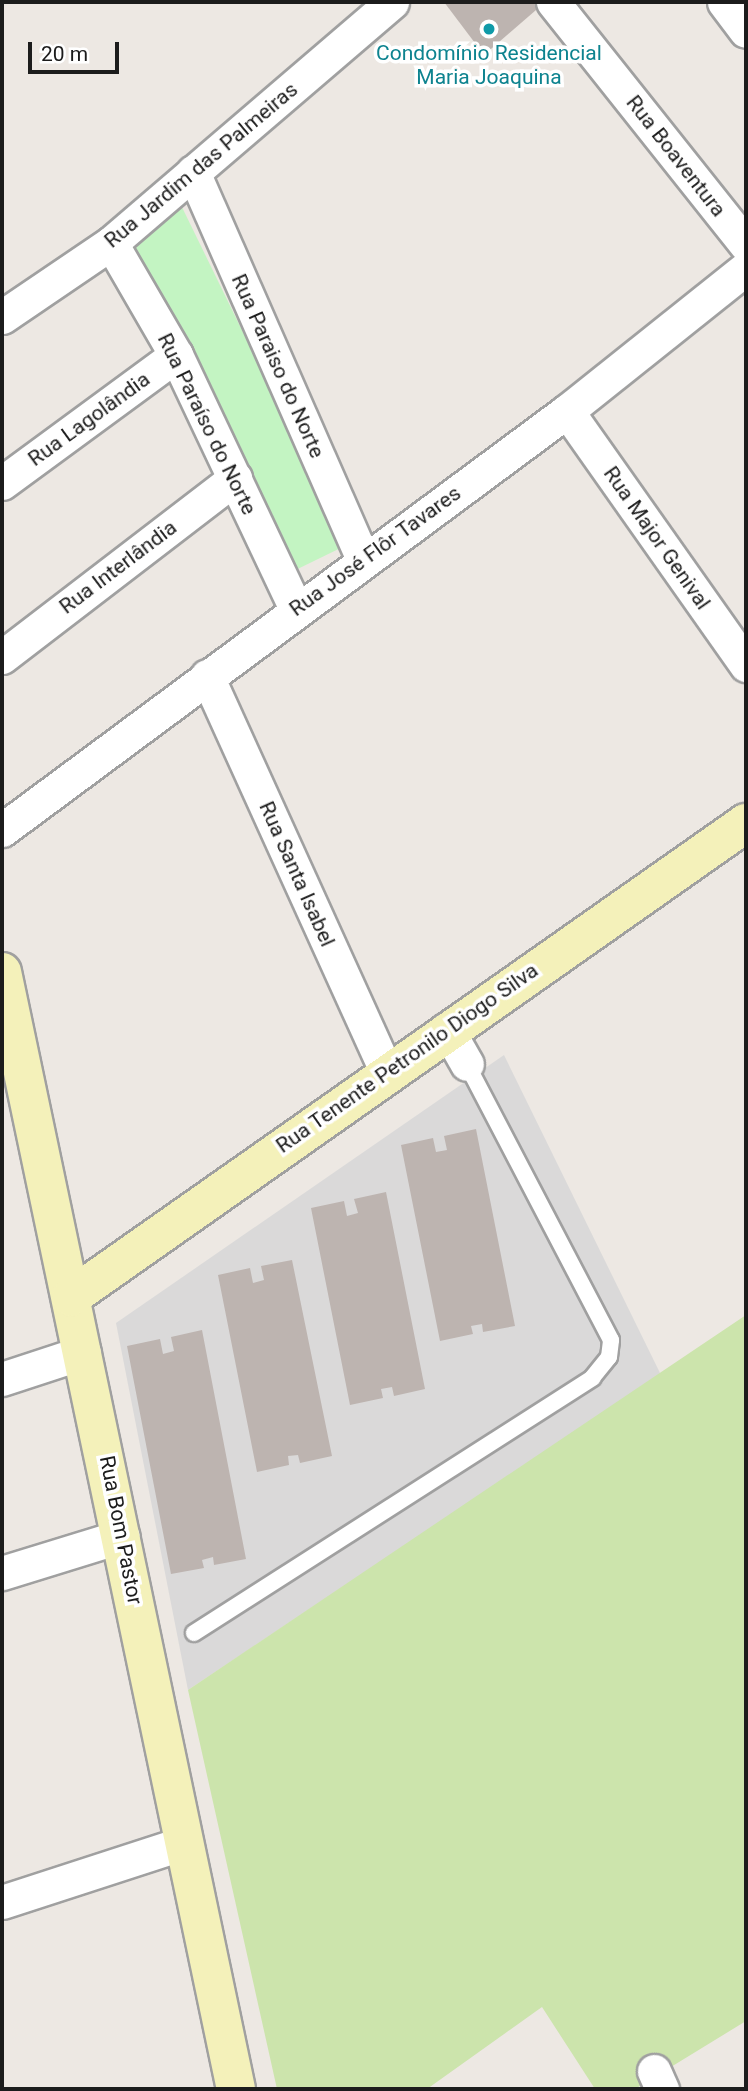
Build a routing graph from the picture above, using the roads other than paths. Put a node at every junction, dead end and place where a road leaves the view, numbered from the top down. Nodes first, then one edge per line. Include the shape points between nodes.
1 (392, 2) edge
2 (553, 2) edge
3 (724, 2) edge
4 (746, 30) edge
5 (193, 172) junction
6 (111, 243) junction
7 (746, 245) edge
8 (746, 268) edge
9 (2, 317) edge
10 (176, 355) junction
11 (567, 411) junction
12 (235, 478) junction
13 (2, 483) edge
14 (363, 559) junction
15 (296, 609) junction
16 (2, 657) edge
17 (746, 665) edge
18 (207, 677) junction
19 (746, 823) edge
20 (2, 830) edge
21 (2, 972) edge
22 (447, 1029) junction
23 (467, 1064) joint
24 (386, 1071) junction
25 (72, 1297) junction
26 (85, 1352) junction
27 (2, 1379) edge
28 (122, 1536) junction
29 (2, 1573) edge
30 (194, 1633) dead end
31 (184, 1843) junction
32 (2, 1902) edge
33 (236, 2089) edge

1 - 5 street, Rua Jardim das Palmeiras
2 - 7 street, Rua Boaventura
3 - 4 street
5 - 6 street, Rua Jardim das Palmeiras
5 - 14 street, Rua Paraiso do Norte
6 - 9 street, Rua Jardim das Palmeiras
6 - 10 street, Rua Paraíso do Norte
8 - 11 street, Rua José Flôr Tavares
10 - 12 street, Rua Paraíso do Norte
10 - 13 street, Rua Lagolândia
11 - 14 street, Rua José Flôr Tavares
11 - 17 street, Rua Major Genival
12 - 15 street, Rua Paraíso do Norte
12 - 16 street, Rua Interlândia
14 - 15 street, Rua José Flôr Tavares
15 - 18 street, Rua José Flôr Tavares
18 - 20 street, Rua José Flôr Tavares
18 - 24 street, Rua Santa Isabel
19 - 22 main road, Rua Tenente Petronilo Diogo Silva
21 - 25 main road, Rua Bom Pastor
22 - 23 street
22 - 24 main road, Rua Tenente Petronilo Diogo Silva
23 - 30 lane via 611,1340 609,1357 592,1378
24 - 25 main road, Rua Tenente Petronilo Diogo Silva
25 - 26 main road, Rua Bom Pastor
26 - 27 street
26 - 28 main road, Rua Bom Pastor
28 - 29 street
28 - 31 main road, Rua Bom Pastor
31 - 32 street
31 - 33 main road, Rua Bom Pastor

